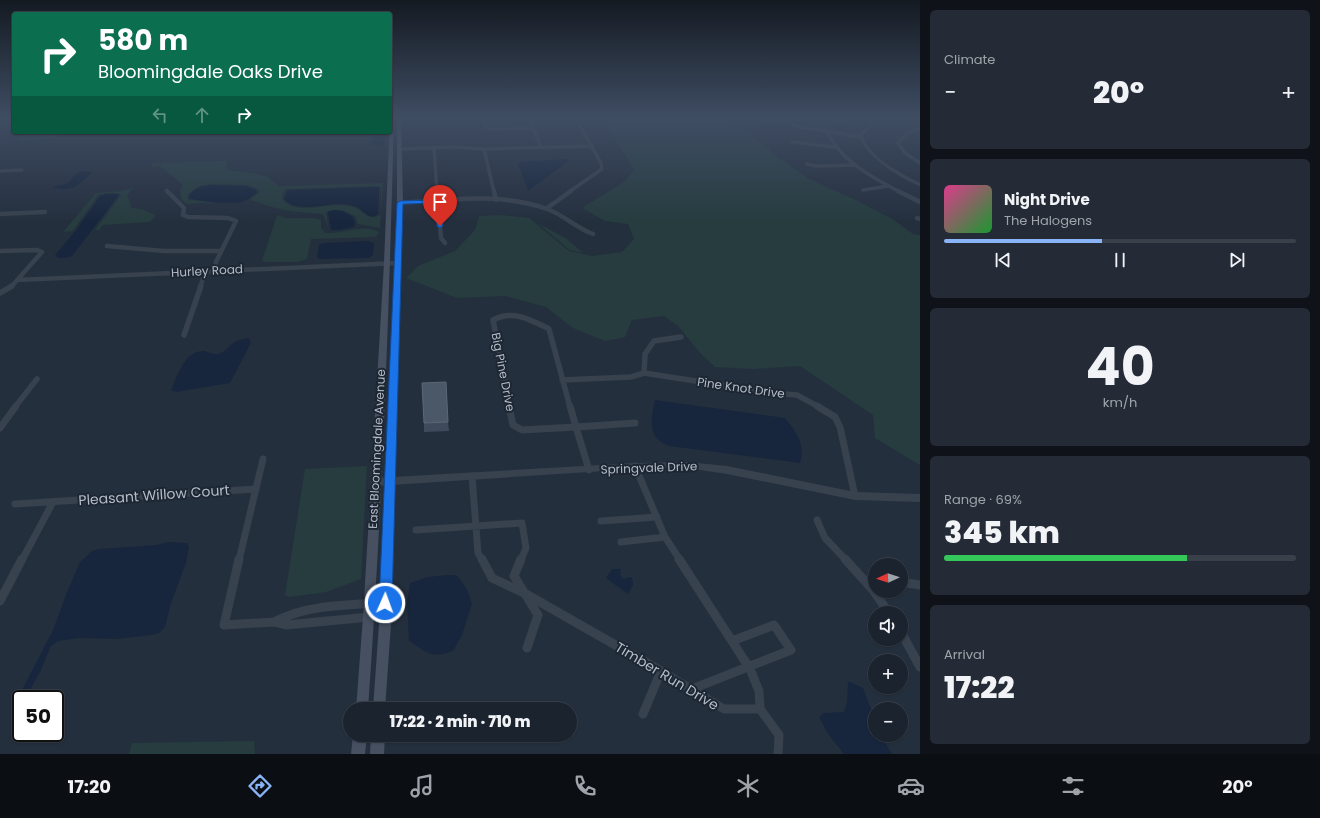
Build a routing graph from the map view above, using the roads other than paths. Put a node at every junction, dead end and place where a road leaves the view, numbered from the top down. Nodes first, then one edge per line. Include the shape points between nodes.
1 (391, 152) edge
2 (399, 152) edge
3 (434, 152) edge
4 (485, 152) edge
5 (596, 152) edge
6 (841, 152) edge
7 (870, 152) edge
8 (904, 152) edge
9 (920, 163) edge
10 (807, 164) dead end
11 (856, 165) junction
12 (22, 170) dead end
13 (0, 171) edge
14 (390, 181) junction
15 (400, 182) junction
16 (920, 185) edge
17 (888, 186) junction
18 (863, 190) dead end
19 (167, 191) dead end
20 (496, 200) junction
21 (438, 201) junction
22 (920, 202) edge
23 (400, 203) junction
24 (547, 208) junction
25 (46, 212) dead end
26 (0, 214) edge
27 (593, 234) dead end
28 (445, 243) dead end
29 (107, 246) dead end
30 (0, 251) edge
31 (221, 251) junction
32 (387, 263) junction
33 (398, 263) junction
34 (206, 271) junction
35 (215, 271) junction
36 (17, 280) junction
37 (0, 293) edge
38 (184, 335) dead end
39 (681, 338) dead end
40 (644, 373) junction
41 (37, 379) dead end
42 (562, 380) junction
43 (635, 423) dead end
44 (576, 427) junction
45 (0, 428) edge
46 (263, 458) dead end
47 (635, 466) junction
48 (589, 470) junction
49 (472, 476) junction
50 (389, 481) junction
51 (376, 482) junction
52 (256, 489) junction
53 (855, 496) junction
54 (920, 498) edge
55 (53, 502) junction
56 (15, 504) dead end
57 (657, 517) junction
58 (817, 520) dead end
59 (601, 521) dead end
60 (475, 526) junction
61 (416, 530) dead end
62 (666, 537) junction
63 (621, 542) dead end
64 (908, 583) edge
65 (868, 584) edge
66 (920, 585) edge
67 (526, 594) junction
68 (0, 601) edge
69 (385, 603) junction
70 (369, 604) junction
71 (368, 618) junction
72 (274, 622) junction
73 (732, 641) junction
74 (908, 645) edge
75 (527, 648) dead end
76 (748, 667) junction
77 (920, 667) edge
78 (661, 671) junction
79 (692, 690) junction
80 (362, 702) edge
81 (380, 702) edge
82 (760, 710) junction
83 (643, 714) dead end
84 (359, 742) edge
85 (378, 742) edge
86 (358, 754) edge
87 (377, 754) edge
88 (778, 754) edge

1 - 14 main road, East Bloomingdale Avenue
2 - 15 main road, East Bloomingdale Avenue
3 - 21 street
4 - 20 street
5 - 24 street via 602,163 602,169
6 - 11 street
7 - 16 street
8 - 9 street
10 - 11 street
11 - 17 street
12 - 13 street
14 - 15 main road
14 - 32 main road, East Bloomingdale Avenue
15 - 23 main road, East Bloomingdale Avenue
17 - 18 street
17 - 22 street
19 - 31 street via 184,208 183,215 228,218 236,221
20 - 21 street
20 - 24 street
21 - 23 street
21 - 28 street via 441,238
23 - 33 main road, East Bloomingdale Avenue
24 - 27 street
25 - 26 street
29 - 31 street via 170,252
30 - 36 street via 42,252
31 - 35 street
32 - 33 street, Hurley Road
32 - 35 street, Hurley Road
32 - 51 main road, East Bloomingdale Avenue
33 - 50 main road, East Bloomingdale Avenue
34 - 35 street, Hurley Road
34 - 36 street, Hurley Road
34 - 38 street
36 - 37 street
39 - 40 street via 654,341 644,354
40 - 42 street, Pine Knot Drive via 631,378
40 - 53 street, Pine Knot Drive via 797,395 816,406 835,418 840,427
41 - 45 street
42 - 44 street, Big Pine Drive
42 - 44 street, Big Pine Drive via 549,329 524,316 500,316 493,320 513,425 522,430
43 - 44 street, Big Pine Drive
44 - 48 street, Big Pine Drive
46 - 52 street
47 - 48 street, Springvale Drive
47 - 53 street, Springvale Drive via 687,465 727,470
47 - 57 street
48 - 49 street, Springvale Drive
49 - 50 street, Springvale Drive
49 - 60 street, Timber Run Drive
50 - 51 street, Springvale Drive
50 - 69 main road, East Bloomingdale Avenue
51 - 70 main road, East Bloomingdale Avenue
52 - 55 street, Pleasant Willow Court
52 - 72 street via 224,625
53 - 54 street, Springvale Drive
55 - 56 street, Pleasant Willow Court
55 - 68 street
57 - 59 street
57 - 62 street
58 - 65 street via 825,538
60 - 61 street
60 - 67 street, Timber Run Drive via 478,553 492,578
60 - 67 street via 522,523 526,548 514,576
62 - 63 street
62 - 73 street
64 - 66 street
67 - 75 street via 538,615
67 - 78 street, Timber Run Drive
69 - 70 street
69 - 81 main road, East Bloomingdale Avenue
70 - 71 main road, East Bloomingdale Avenue
70 - 72 street via 290,614
71 - 72 street via 286,625
71 - 80 main road, East Bloomingdale Avenue
73 - 76 street
73 - 76 street via 774,625 791,650
74 - 77 street
76 - 79 street
76 - 82 street via 760,691
78 - 79 street, Timber Run Drive
78 - 83 street
79 - 82 street, Timber Run Drive via 724,710
82 - 88 street via 779,736
84 - 86 main road
85 - 87 main road

